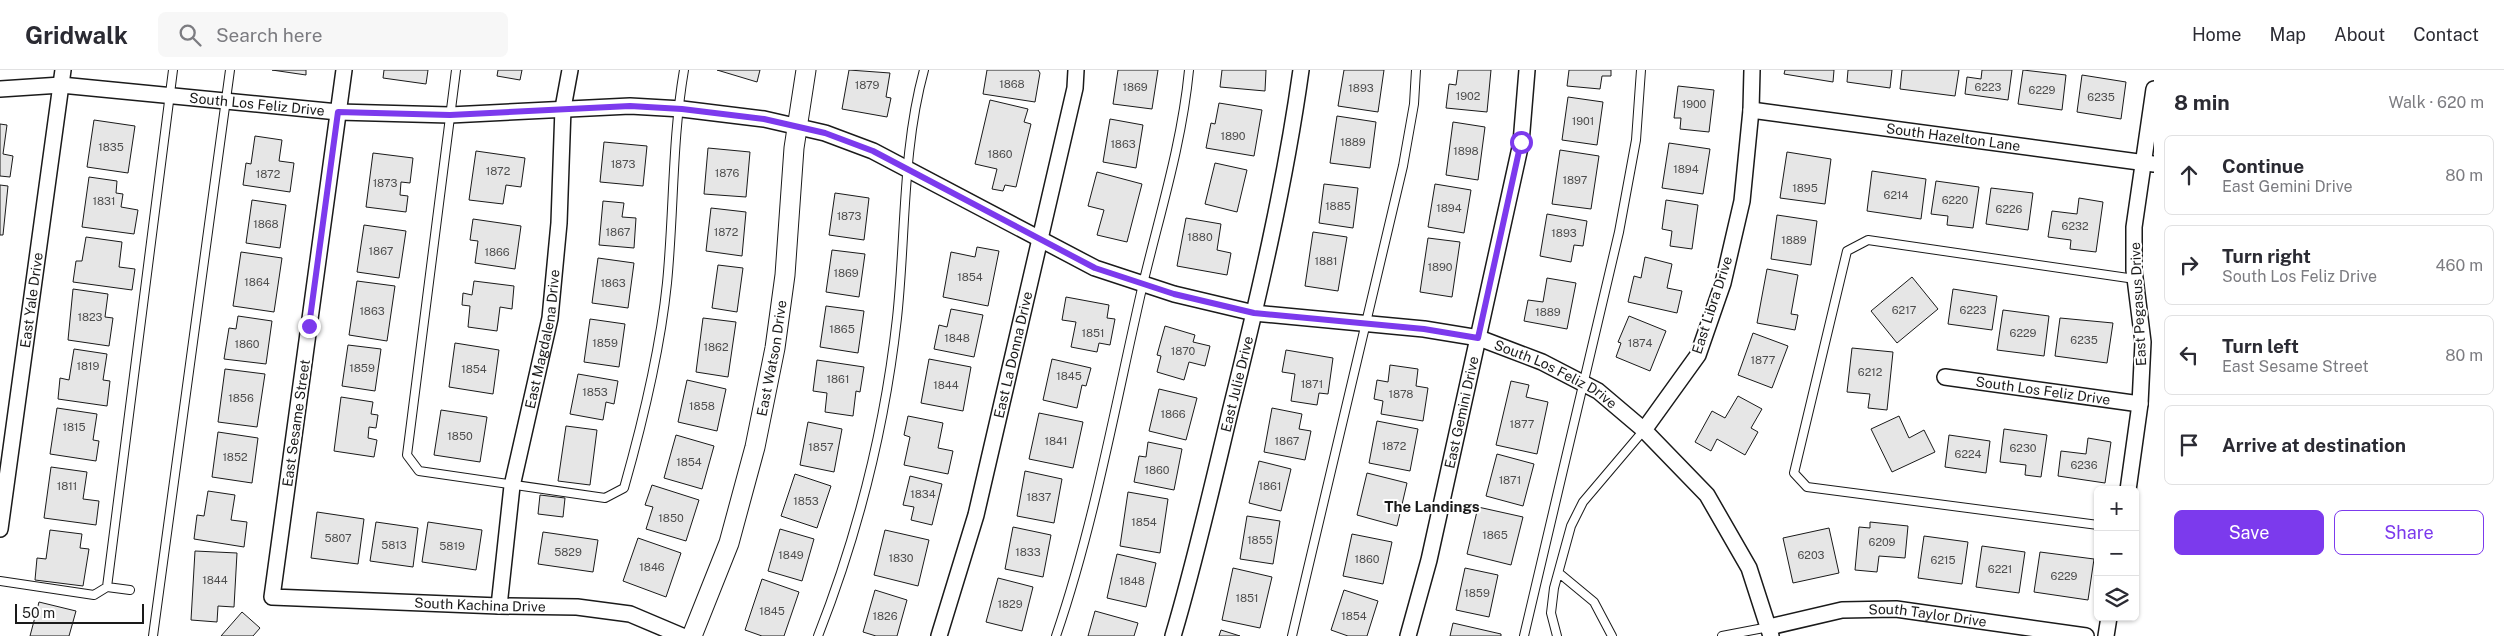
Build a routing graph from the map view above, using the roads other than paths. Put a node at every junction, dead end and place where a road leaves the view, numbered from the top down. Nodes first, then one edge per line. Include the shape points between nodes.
1 (173, 70) edge
2 (230, 70) edge
3 (344, 70) edge
4 (456, 70) edge
5 (570, 70) edge
6 (684, 70) edge
7 (806, 70) edge
8 (924, 70) edge
9 (1076, 70) edge
10 (1189, 70) edge
11 (1301, 70) edge
12 (1416, 70) edge
13 (1527, 70) edge
14 (1641, 70) edge
15 (1752, 70) edge
16 (62, 78) edge
17 (0, 89) edge
18 (2154, 89) edge
19 (170, 95) junction
20 (226, 101) junction
21 (563, 108) junction
22 (677, 109) junction
23 (1751, 110) junction
24 (338, 112) junction
25 (450, 115) junction
26 (796, 126) junction
27 (2149, 163) edge
28 (908, 169) junction
29 (1039, 239) junction
30 (2135, 279) junction
31 (1143, 284) junction
32 (1254, 313) junction
33 (1366, 323) junction
34 (1478, 338) junction
35 (1945, 377) dead end
36 (1584, 384) junction
37 (2140, 404) junction
38 (1644, 430) junction
39 (512, 486) junction
40 (2129, 486) edge
41 (2094, 524) edge
42 (0, 529) edge
43 (1559, 573) junction
44 (0, 581) edge
45 (107, 587) junction
46 (130, 590) dead end
47 (272, 598) joint
48 (499, 606) junction
49 (2108, 621) edge
50 (1770, 631) edge
51 (153, 636) edge
52 (682, 636) edge
53 (692, 636) edge
54 (818, 636) edge
55 (939, 636) edge
56 (1056, 636) edge
57 (1173, 636) edge
58 (1292, 636) edge
59 (1408, 636) edge
60 (1524, 636) edge
61 (1557, 636) edge
62 (1612, 636) edge
63 (1722, 636) edge
64 (2086, 636) edge
65 (2106, 636) edge

1 - 19 lane
2 - 20 lane
3 - 24 street, East Sesame Street
4 - 25 lane
5 - 21 street, East Magdalena Drive
6 - 22 lane
7 - 26 street, East Watson Drive
8 - 28 lane via 916,98
9 - 29 street, East La Donna Drive via 1075,88
10 - 31 lane via 1171,176
11 - 32 street, East Julie Drive via 1291,143
12 - 33 lane via 1404,166
13 - 34 street, East Gemini Drive via 1521,142
14 - 36 lane via 1636,140 1619,232
15 - 23 street, East Libra Drive
16 - 17 street, South Los Feliz Drive
16 - 19 street, South Los Feliz Drive
16 - 42 street, East Yale Drive
18 - 27 street, East Pegasus Drive
19 - 20 street, South Los Feliz Drive
19 - 45 lane
20 - 24 street, South Los Feliz Drive
20 - 51 lane
21 - 22 street, South Los Feliz Drive via 630,106
21 - 25 street, South Los Feliz Drive
21 - 39 street, East Magdalena Drive via 560,223 550,318
22 - 26 street, South Los Feliz Drive
22 - 39 lane via 673,200 658,346 624,488 605,498
23 - 27 street, South Hazelton Lane
23 - 38 street, East Libra Drive via 1742,201 1723,283 1698,355
24 - 25 street, South Los Feliz Drive
24 - 47 street, East Sesame Street
25 - 39 lane via 407,456 419,472
26 - 28 street, South Los Feliz Drive via 849,142
26 - 53 street, East Watson Drive via 784,284 757,438 729,543
27 - 30 street, East Pegasus Drive via 2134,227
28 - 29 street, South Los Feliz Drive
28 - 54 lane via 897,317 875,452
29 - 31 street, South Los Feliz Drive via 1095,268
29 - 55 street, East La Donna Drive via 976,515
30 - 37 street, East Pegasus Drive via 2143,342
30 - 41 lane via 1868,240 1847,251 1794,473 1808,487
31 - 32 street, South Los Feliz Drive
31 - 56 lane via 1086,528
32 - 33 street, South Los Feliz Drive
32 - 57 street, East Julie Drive
33 - 34 street, South Los Feliz Drive
33 - 58 lane
34 - 36 street, South Los Feliz Drive via 1542,362
34 - 59 street, East Gemini Drive via 1429,560
35 - 37 street, South Los Feliz Drive
36 - 38 street, South Los Feliz Drive via 1598,391
36 - 60 lane
37 - 40 street, East Pegasus Drive
38 - 43 lane via 1583,502 1571,526
38 - 50 street via 1707,496 1749,568
39 - 48 street, East Magdalena Drive
43 - 61 lane via 1552,613
43 - 62 lane via 1594,602
44 - 45 lane via 94,595
45 - 46 lane
47 - 48 street, South Kachina Drive
48 - 52 street, South Kachina Drive via 577,607 630,614
49 - 65 street
50 - 63 lane
50 - 64 street, South Taylor Drive via 1842,610 1896,609

